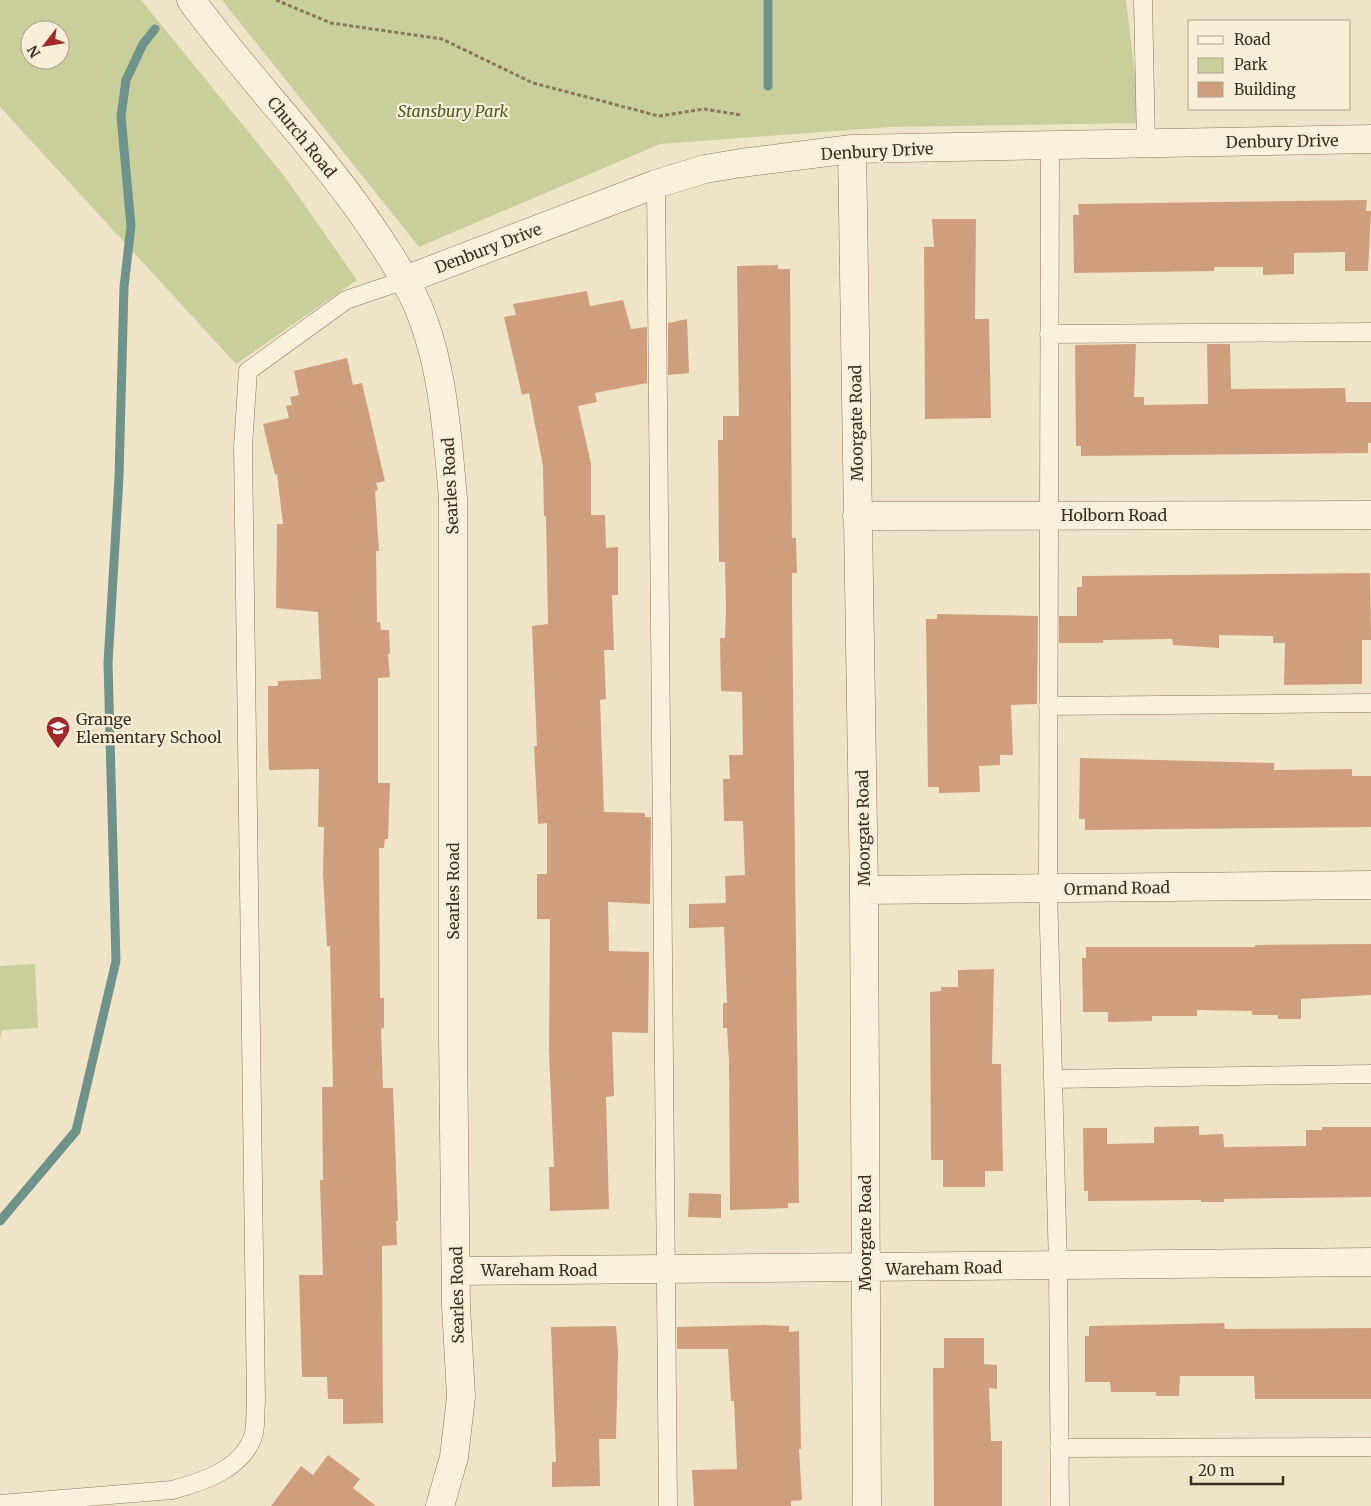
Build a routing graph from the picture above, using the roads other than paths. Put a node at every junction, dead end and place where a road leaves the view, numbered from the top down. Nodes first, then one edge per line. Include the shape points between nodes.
1 (190, 0) edge
2 (1142, 0) edge
3 (1371, 139) edge
4 (1146, 144) junction
5 (1050, 146) junction
6 (852, 150) junction
7 (656, 184) junction
8 (405, 280) junction
9 (1371, 332) edge
10 (1049, 334) junction
11 (1371, 515) edge
12 (857, 516) junction
13 (1048, 516) junction
14 (1371, 703) edge
15 (1048, 706) junction
16 (1371, 885) edge
17 (1048, 888) junction
18 (864, 890) junction
19 (1371, 1074) edge
20 (1054, 1079) junction
21 (1371, 1262) edge
22 (1058, 1266) junction
23 (667, 1269) junction
24 (866, 1269) junction
25 (456, 1271) junction
26 (1059, 1448) junction
27 (1371, 1448) edge
28 (0, 1504) edge
29 (440, 1506) edge
30 (668, 1506) edge
31 (867, 1506) edge
32 (1060, 1506) edge

1 - 8 street, Church Road via 351,195
2 - 4 lane
3 - 4 street, Denbury Drive
4 - 5 street, Denbury Drive
5 - 6 street, Denbury Drive
5 - 10 lane
6 - 7 street, Denbury Drive via 705,169
6 - 12 street, Moorgate Road
7 - 8 street, Denbury Drive
7 - 23 lane
8 - 25 street, Searles Road via 417,303 435,360 447,431 453,498
8 - 28 lane via 346,300 248,371 243,447 254,1434 242,1454 227,1468 194,1484 172,1490
9 - 10 lane
10 - 13 lane
11 - 13 street, Holborn Road
12 - 13 street, Holborn Road
12 - 18 street, Moorgate Road
13 - 15 lane
14 - 15 lane
15 - 17 lane
16 - 17 street, Ormand Road
17 - 18 street, Ormand Road
17 - 20 lane
18 - 24 street, Moorgate Road
19 - 20 lane
20 - 22 lane
21 - 22 street, Wareham Road
22 - 24 street, Wareham Road
22 - 26 lane
23 - 24 street, Wareham Road
23 - 25 street, Wareham Road
23 - 30 lane
24 - 31 street, Moorgate Road
25 - 29 street, Searles Road via 461,1397 454,1458
26 - 27 lane
26 - 32 lane

